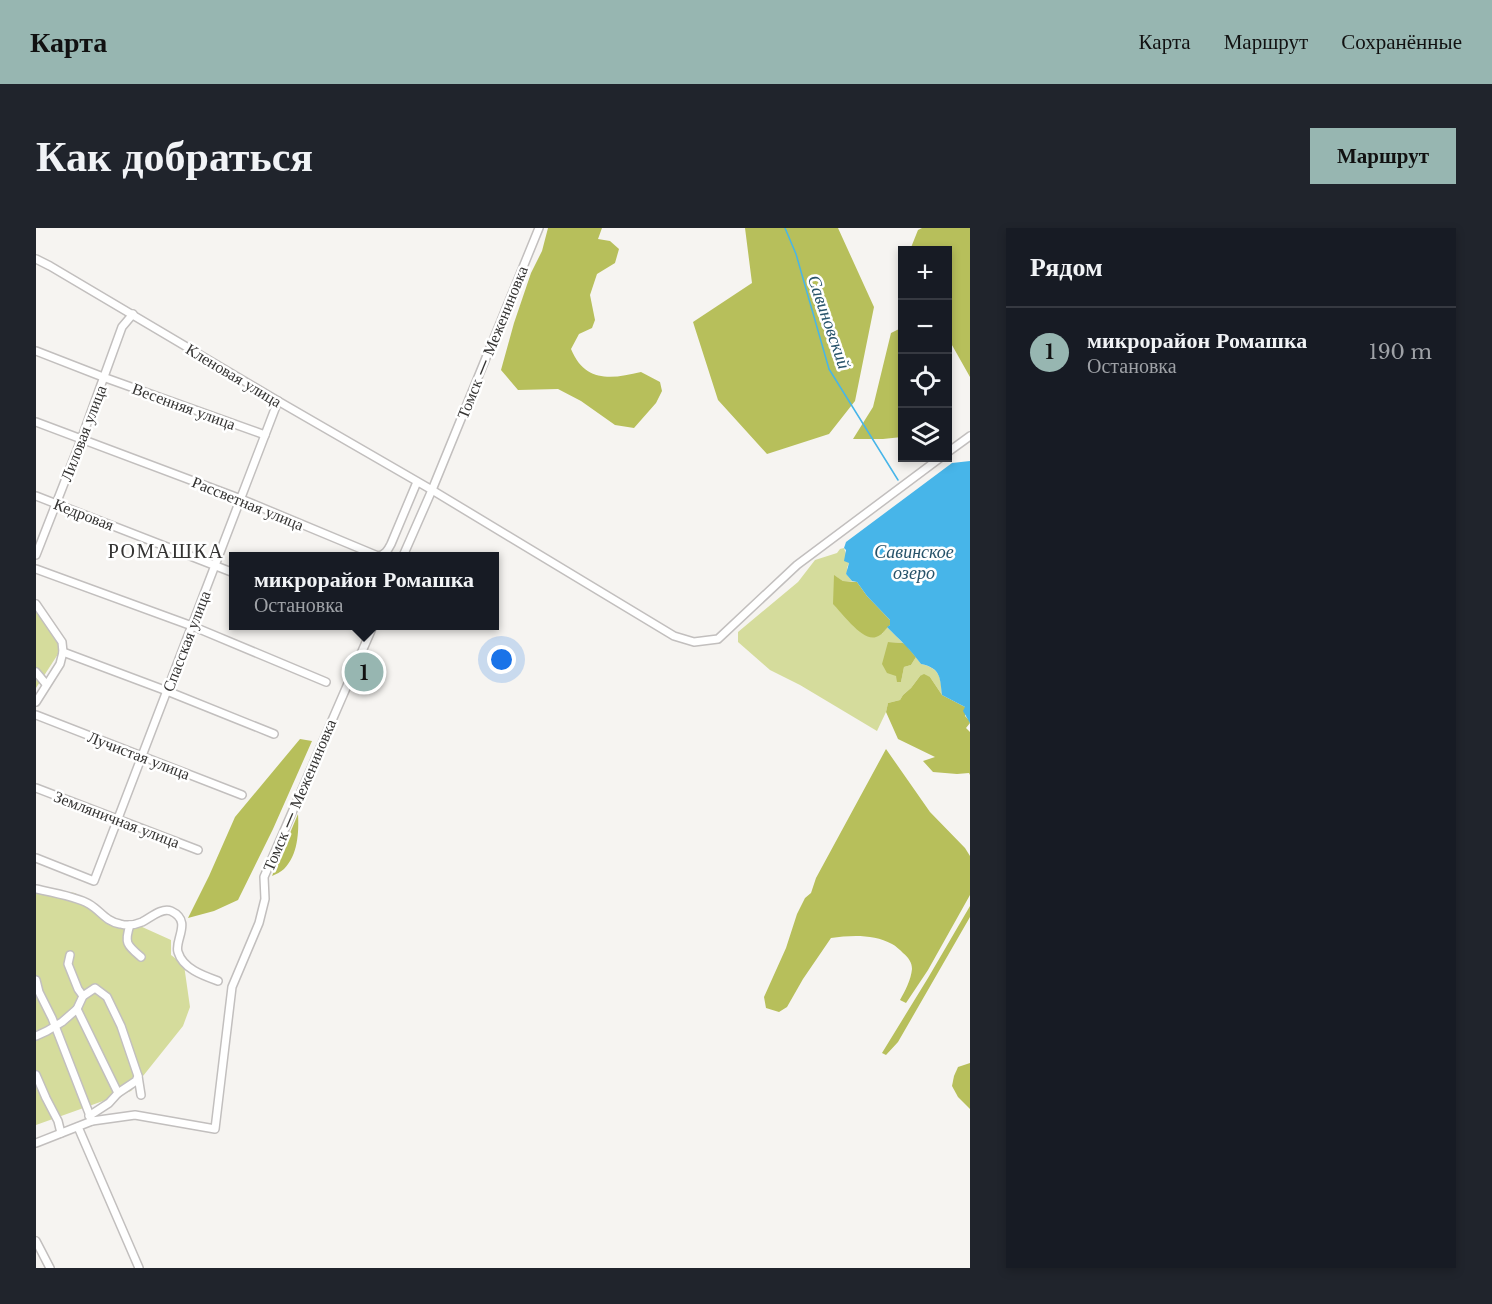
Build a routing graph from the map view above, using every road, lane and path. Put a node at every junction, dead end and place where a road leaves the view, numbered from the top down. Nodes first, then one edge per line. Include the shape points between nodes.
1 (539, 228) edge
2 (36, 259) edge
3 (133, 314) junction
4 (36, 351) edge
5 (104, 377) junction
6 (278, 401) junction
7 (36, 423) edge
8 (265, 435) junction
9 (970, 436) edge
10 (81, 440) junction
11 (952, 449) edge
12 (935, 462) edge
13 (417, 482) junction
14 (432, 490) junction
15 (36, 496) edge
16 (241, 499) junction
17 (56, 503) junction
18 (368, 552) edge
19 (385, 552) edge
20 (405, 552) edge
21 (36, 555) edge
22 (215, 565) junction
23 (36, 568) edge
24 (229, 571) edge
25 (36, 603) edge
26 (192, 626) junction
27 (371, 630) edge
28 (63, 652) junction
29 (36, 672) edge
30 (326, 682) dead end
31 (46, 684) junction
32 (167, 691) junction
33 (36, 702) edge
34 (36, 715) edge
35 (274, 734) dead end
36 (142, 756) junction
37 (36, 788) edge
38 (242, 795) dead end
39 (118, 819) junction
40 (198, 850) dead end
41 (36, 858) edge
42 (36, 889) edge
43 (130, 925) junction
44 (70, 955) dead end
45 (141, 957) dead end
46 (36, 980) edge
47 (218, 981) dead end
48 (83, 996) junction
49 (77, 1009) junction
50 (54, 1027) junction
51 (36, 1036) edge
52 (36, 1075) edge
53 (138, 1076) junction
54 (118, 1093) junction
55 (141, 1095) dead end
56 (91, 1118) junction
57 (78, 1127) junction
58 (61, 1133) junction
59 (36, 1142) edge
60 (36, 1241) edge
61 (50, 1268) edge
62 (139, 1268) edge

1 - 14 street, Томск — Межениновка
2 - 3 street, Кленовая улица
3 - 5 street, Лиловая улица via 122,327
3 - 6 street, Кленовая улица
4 - 5 street, Весенняя улица
5 - 8 street, Весенняя улица
5 - 10 street, Лиловая улица
6 - 8 street, Спасская улица
6 - 13 street, Кленовая улица
7 - 10 street, Рассветная улица
8 - 16 street, Спасская улица
9 - 11 street
10 - 16 street, Рассветная улица
10 - 17 street, Лиловая улица
12 - 14 street, Кленовая улица via 797,565 718,639 694,642 674,636
13 - 14 street, Кленовая улица
13 - 19 street, Рассветная улица
14 - 20 street, Томск — Межениновка
15 - 17 street, Кедровая
16 - 18 street, Рассветная улица
16 - 22 street, Спасская улица
17 - 21 street, Лиловая улица
17 - 22 street, Кедровая
22 - 24 street, Кедровая
22 - 26 street, Спасская улица
23 - 26 street
25 - 28 street via 62,642
26 - 30 street
26 - 32 street, Спасская улица
27 - 56 street, Томск — Межениновка via 264,877 265,899 259,923 232,987 215,1129 135,1115
28 - 31 street
28 - 32 street
29 - 31 street
31 - 33 street
32 - 35 street
32 - 36 street, Спасская улица
34 - 36 street, Лучистая улица
36 - 38 street, Лучистая улица
36 - 39 street, Спасская улица
37 - 39 street, Земляничная улица
39 - 40 street, Земляничная улица
39 - 41 street, Спасская улица via 94,881
42 - 43 street via 89,904 104,918
43 - 45 street via 127,944
43 - 47 street via 171,910 182,926 177,948 180,958 193,970
44 - 48 street via 68,964
46 - 50 street
48 - 49 street
48 - 53 street via 95,988 107,997
49 - 50 street
49 - 54 street
50 - 51 street
50 - 56 street
52 - 58 street
53 - 54 street
53 - 55 street
54 - 56 street
56 - 57 street
57 - 58 street
57 - 62 street
58 - 59 street
60 - 61 street

